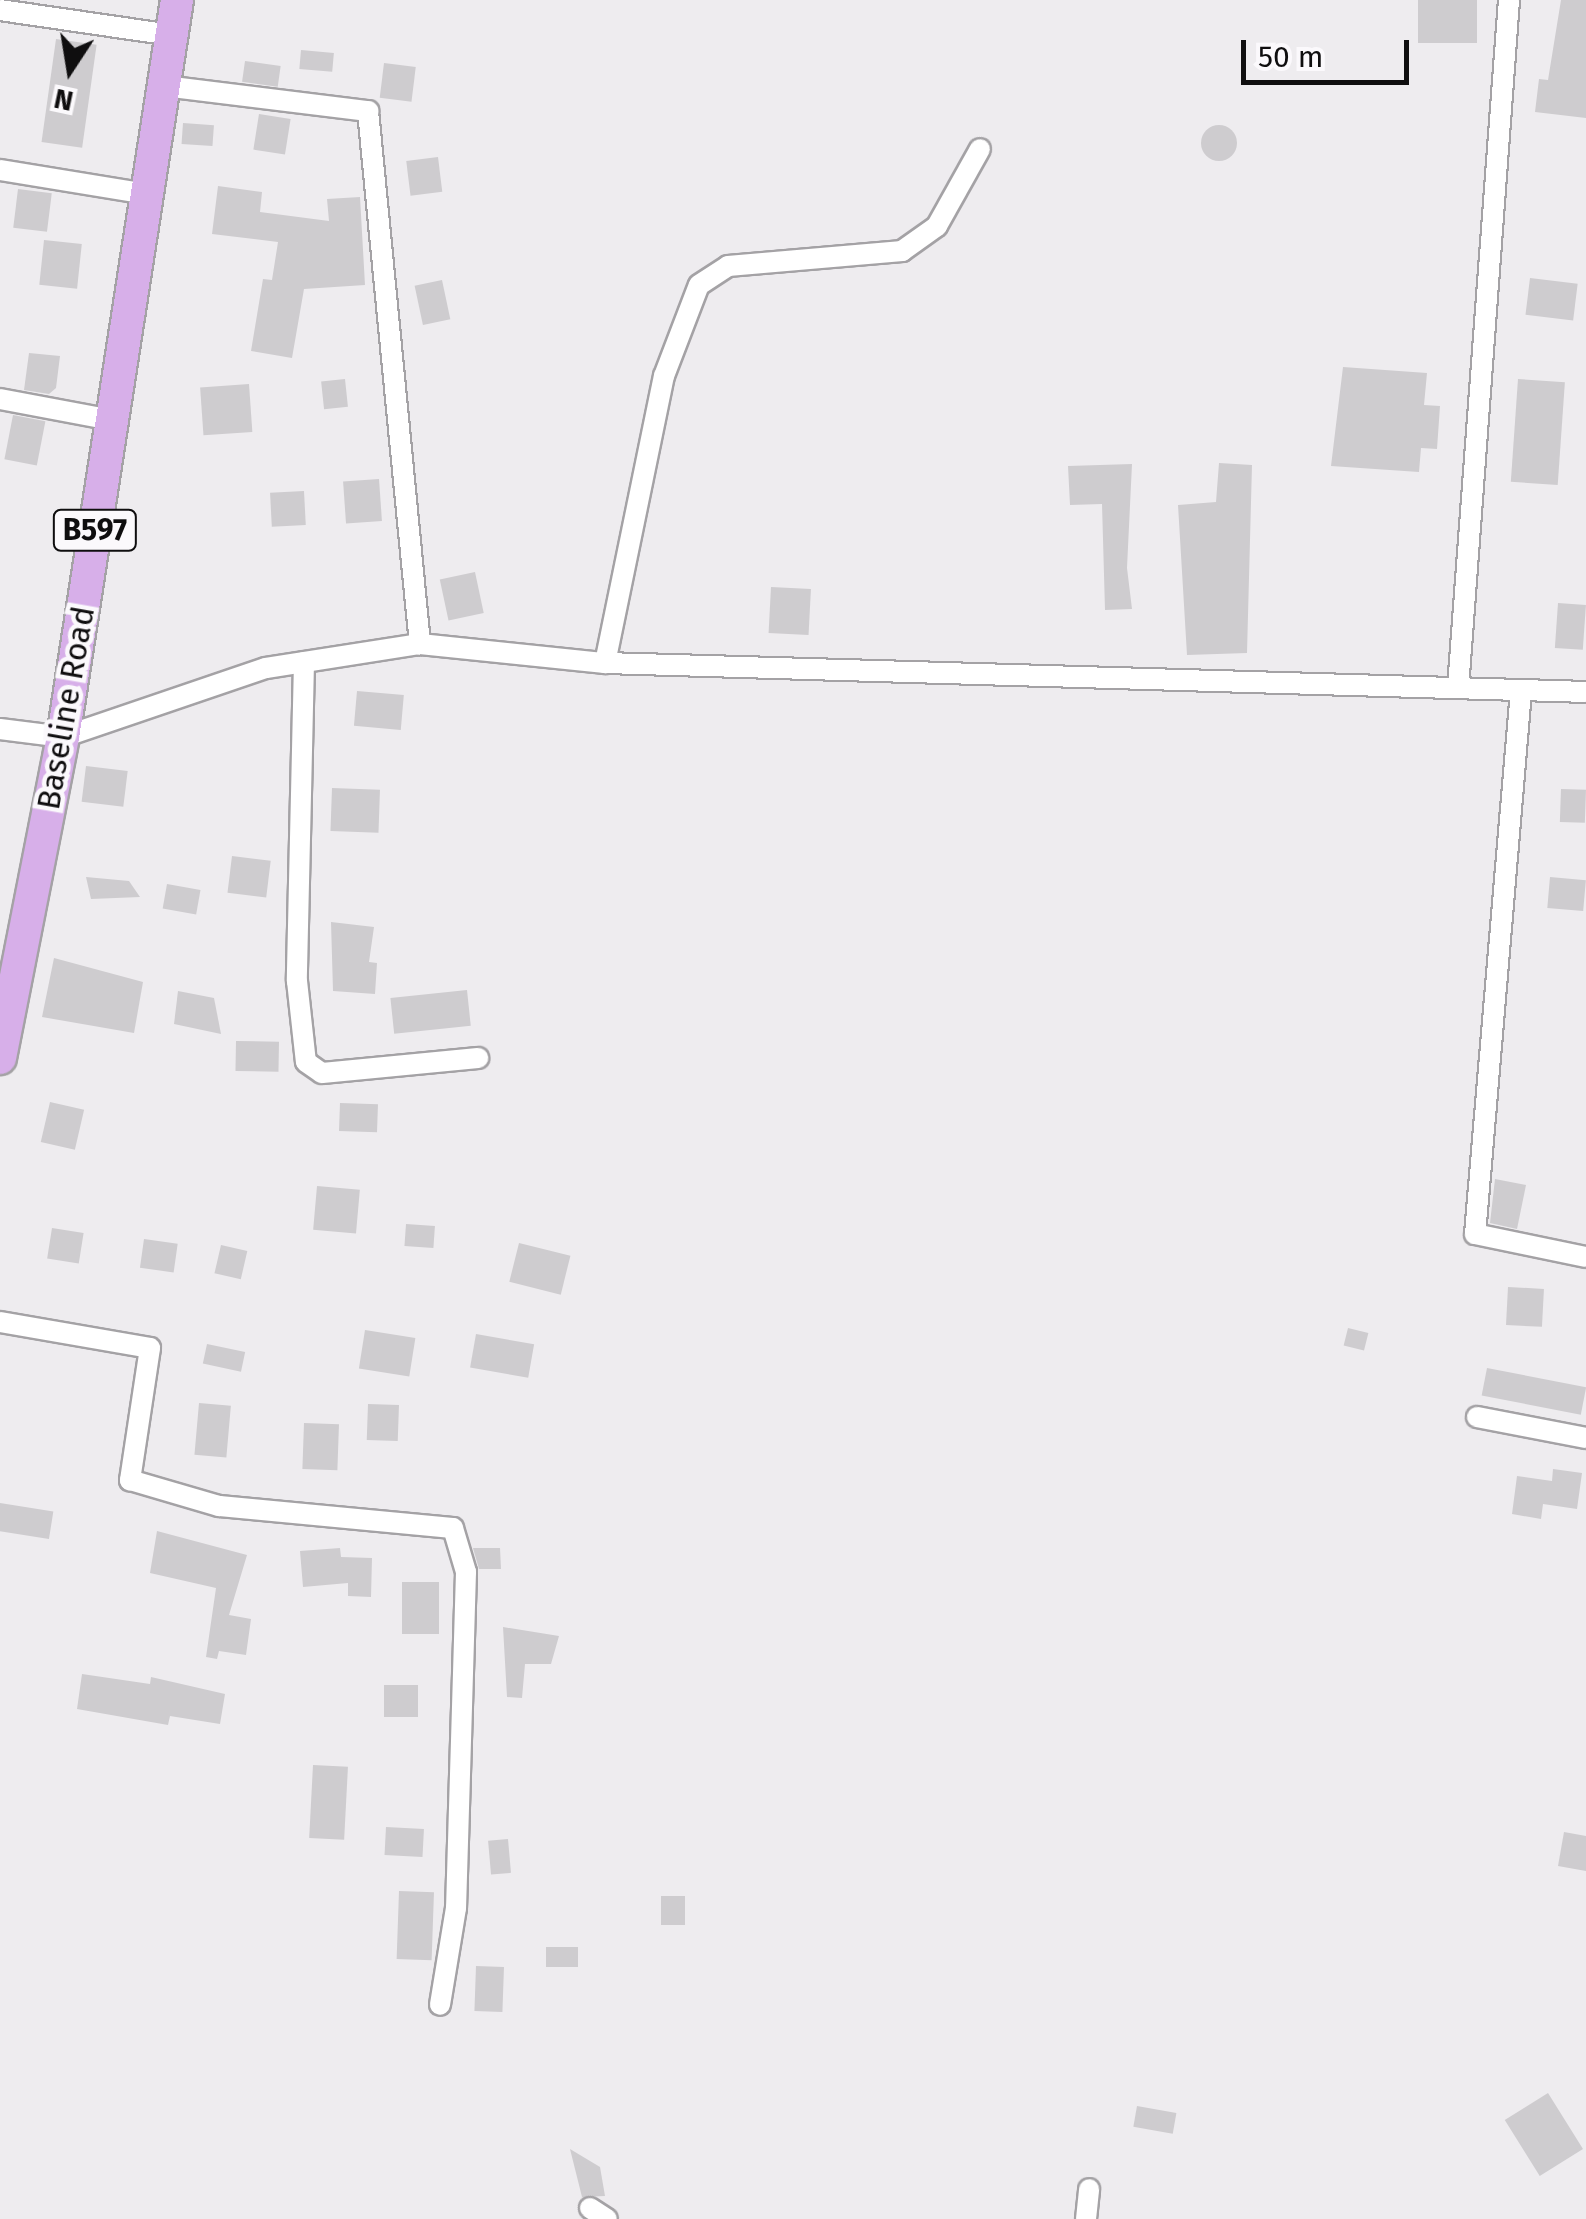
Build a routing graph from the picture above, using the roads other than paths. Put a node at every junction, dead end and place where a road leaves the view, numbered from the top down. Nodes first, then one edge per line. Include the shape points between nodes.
1 (177, 0) edge
2 (1509, 0) edge
3 (0, 10) edge
4 (172, 35) junction
5 (164, 86) junction
6 (980, 149) dead end
7 (0, 170) edge
8 (147, 194) junction
9 (0, 400) edge
10 (112, 420) junction
11 (420, 644) junction
12 (304, 662) junction
13 (605, 663) junction
14 (1458, 688) junction
15 (1521, 691) junction
16 (1586, 692) edge
17 (0, 728) edge
18 (63, 737) junction
19 (11, 954) edge
20 (0, 1058) edge
21 (478, 1058) dead end
22 (1586, 1257) edge
23 (0, 1322) edge
24 (1477, 1417) dead end
25 (1586, 1438) edge
26 (440, 2005) dead end
27 (1088, 2189) dead end
28 (1086, 2219) edge

1 - 4 main road, Baseline Road / B597
2 - 14 street
3 - 4 street
4 - 5 main road, Baseline Road / B597
5 - 8 main road, Baseline Road / B597
5 - 11 street via 368,111
6 - 13 street via 937,226 902,251 728,266 698,285 664,376
7 - 8 street
8 - 10 main road, Baseline Road / B597
9 - 10 street
10 - 18 main road, Baseline Road / B597
11 - 12 street
11 - 13 street
12 - 18 street via 266,668
12 - 21 street via 297,981 306,1062 322,1073
13 - 14 street
14 - 15 street
15 - 16 street
15 - 22 street via 1475,1234
17 - 18 street
18 - 19 main road, Baseline Road / B597
19 - 20 main road, Baseline Road / B597
23 - 26 street via 150,1348 130,1480 219,1506 453,1528 466,1572 456,1908
24 - 25 street
27 - 28 street

